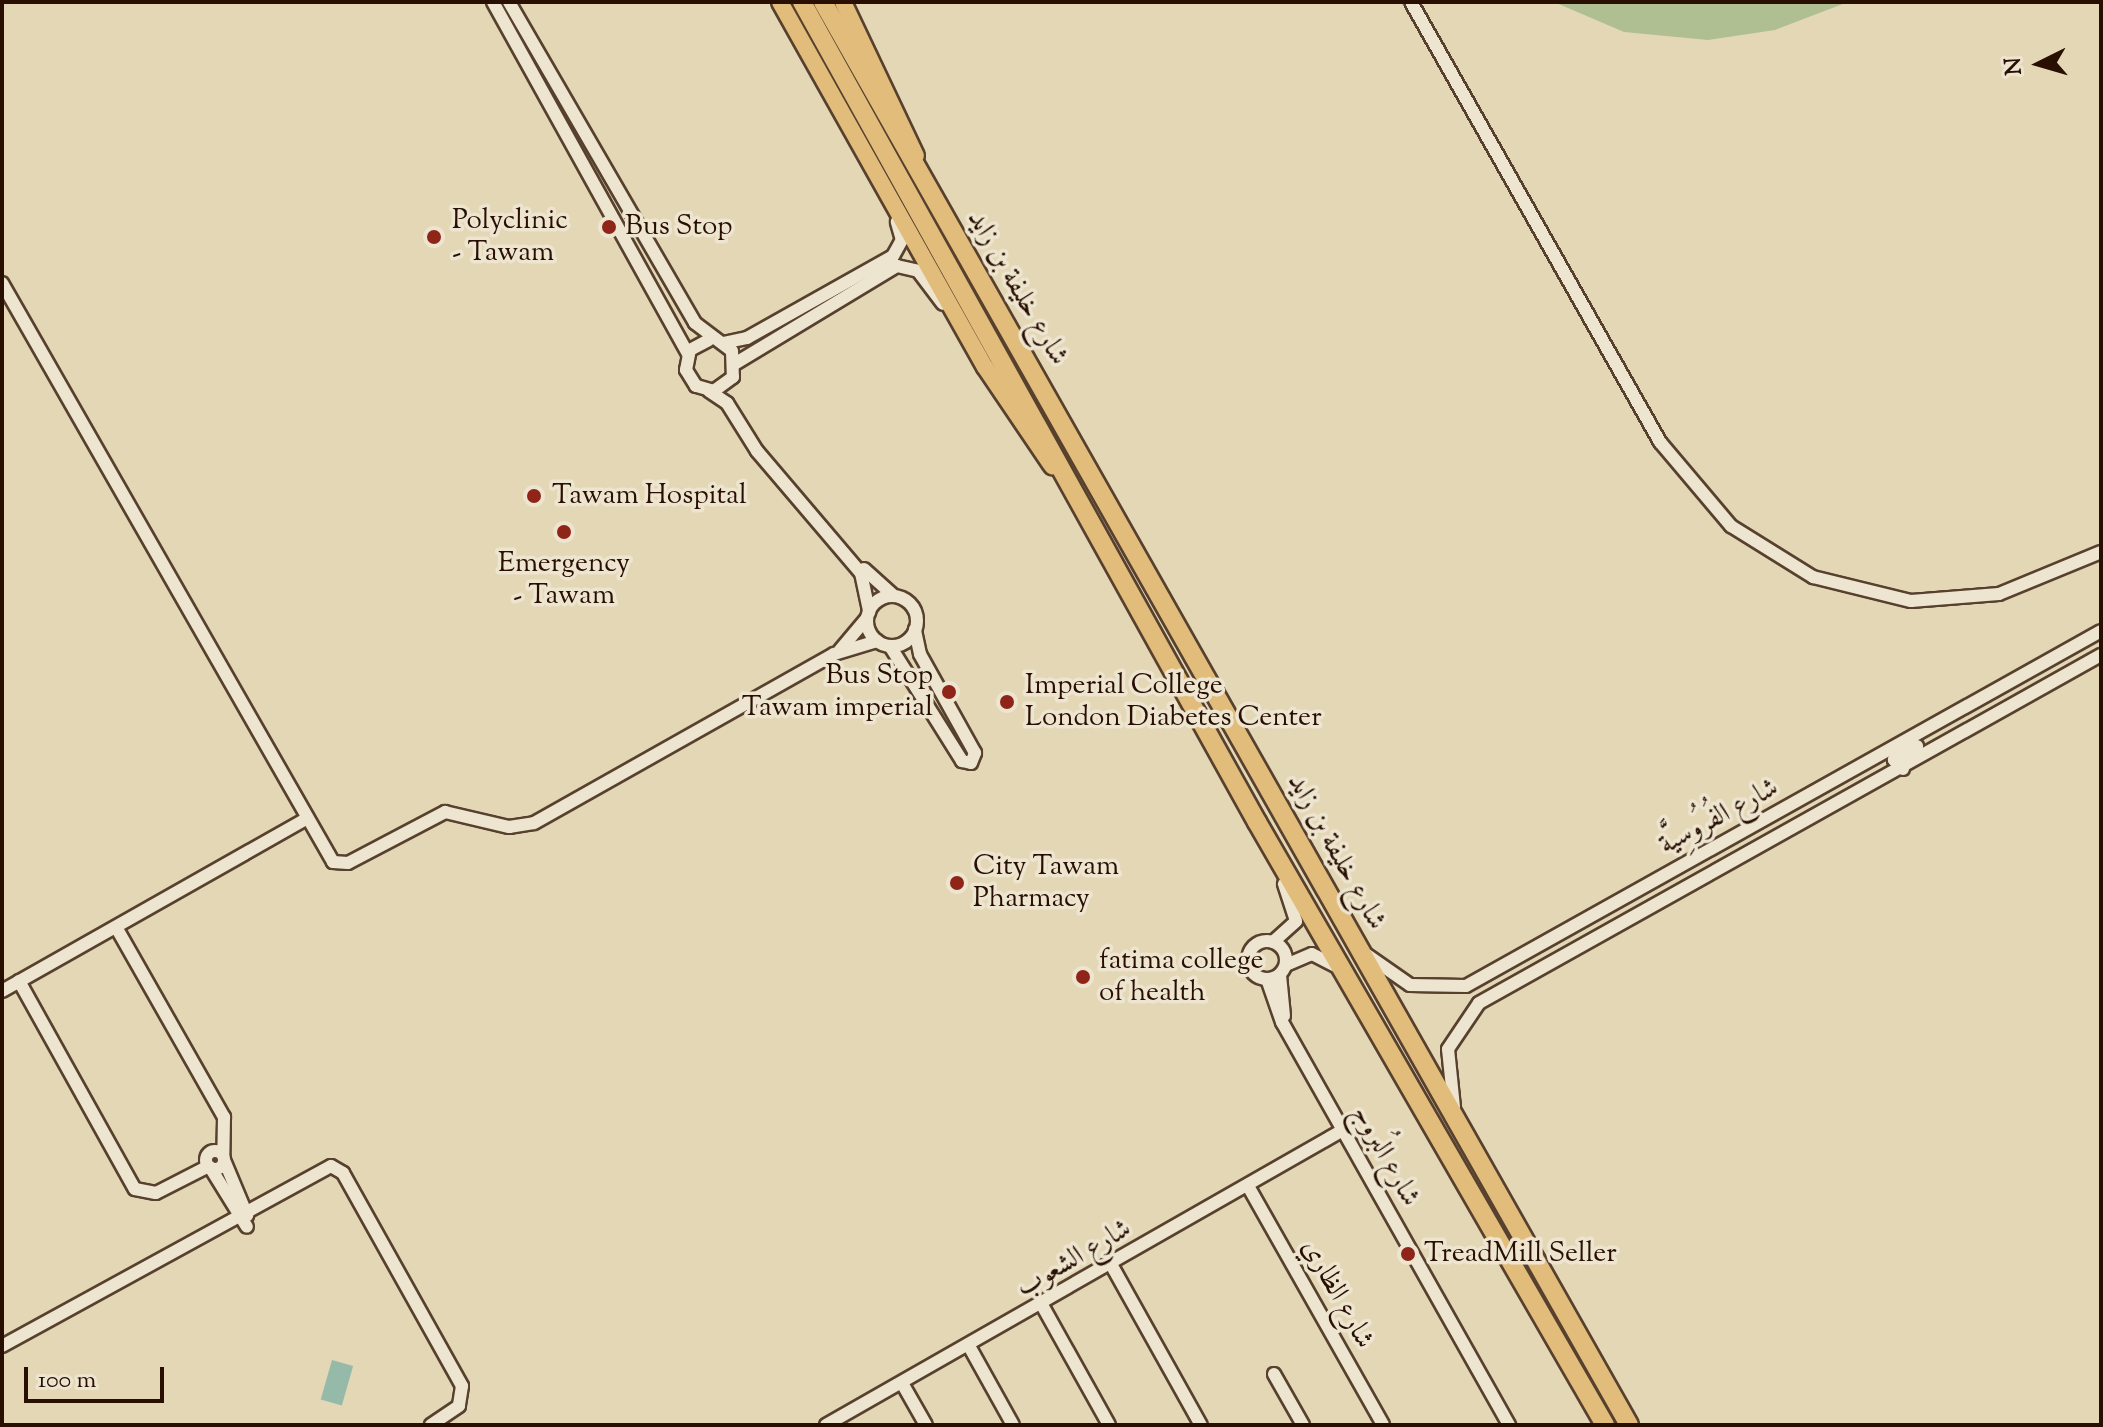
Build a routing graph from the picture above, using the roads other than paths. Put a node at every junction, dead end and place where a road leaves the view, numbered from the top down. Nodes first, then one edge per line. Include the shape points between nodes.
1 (493, 2) edge
2 (509, 2) edge
3 (780, 2) edge
4 (802, 2) edge
5 (823, 2) edge
6 (843, 2) edge
7 (1411, 2) edge
8 (574, 144) junction
9 (606, 169) junction
10 (924, 181) junction
11 (893, 203) junction
12 (2, 283) edge
13 (956, 316) junction
14 (709, 340) junction
15 (723, 343) junction
16 (688, 354) junction
17 (736, 363) junction
18 (733, 377) junction
19 (709, 391) junction
20 (1076, 497) junction
21 (2101, 552) edge
22 (894, 596) junction
23 (868, 615) junction
24 (915, 630) junction
25 (2101, 631) edge
26 (884, 644) junction
27 (834, 654) junction
28 (2101, 655) edge
29 (1978, 703) junction
30 (1903, 769) junction
31 (306, 819) junction
32 (1257, 822) junction
33 (116, 927) junction
34 (1273, 942) junction
35 (1358, 948) junction
36 (1342, 971) junction
37 (1277, 973) junction
38 (19, 981) junction
39 (2, 991) edge
40 (1455, 1118) junction
41 (1343, 1130) junction
42 (214, 1160) junction
43 (1248, 1186) junction
44 (243, 1210) junction
45 (249, 1226) dead end
46 (1112, 1266) junction
47 (1042, 1305) junction
48 (2, 1346) edge
49 (969, 1346) junction
50 (1274, 1374) dead end
51 (902, 1383) junction
52 (1380, 1420) edge
53 (828, 1424) edge
54 (431, 1425) edge
55 (926, 1425) edge
56 (1013, 1425) edge
57 (1109, 1425) edge
58 (1201, 1425) edge
59 (1303, 1425) edge
60 (1367, 1425) edge
61 (1509, 1425) edge
62 (1605, 1425) edge
63 (1629, 1425) edge

1 - 8 street
2 - 9 street
3 - 11 main road, شارع خليفة بن زايد
4 - 20 highway, شارع خليفة بن زايد
5 - 10 highway, شارع خليفة بن زايد
6 - 10 main road, شارع خليفة بن زايد via 894,99
7 - 21 street via 1660,442 1731,526 1813,577 1911,601 1999,594
8 - 9 street via 584,144
8 - 16 street
9 - 14 street
10 - 35 highway, شارع خليفة بن زايد
11 - 13 main road, شارع خليفة بن زايد
11 - 15 street via 902,235 893,256 747,338
12 - 31 street
13 - 17 street via 918,271 897,266
13 - 20 main road, شارع خليفة بن زايد
14 - 15 street
14 - 16 street
15 - 17 street
16 - 19 street via 688,378
17 - 18 street
18 - 19 street
18 - 22 street via 738,410 754,438
19 - 23 street via 727,403 749,442 861,573
20 - 32 highway, شارع خليفة بن زايد
22 - 23 street
22 - 24 street via 913,607
23 - 26 street
23 - 27 street
24 - 26 street
24 - 26 street via 920,654 975,753 971,763 962,761
25 - 29 street, شارع الفُرُوسِيَّة
26 - 27 street
27 - 31 street via 528,825 445,812 339,864 325,855
28 - 30 street, شارع الفُرُوسِيَّة
29 - 30 street via 1896,759
29 - 35 street, شارع الفُرُوسِيَّة via 1466,986 1410,985
30 - 40 street, شارع الفُرُوسِيَّة via 1479,1003 1448,1049
31 - 33 street
32 - 34 street via 1296,912 1289,934
32 - 36 highway, شارع خليفة بن زايد
33 - 38 street
33 - 42 street via 220,1110 225,1135
34 - 37 street
34 - 37 street via 1255,945 1248,957 1252,971
35 - 40 highway, شارع خليفة بن زايد
36 - 37 street via 1312,954
36 - 62 highway, شارع خليفة بن زايد
37 - 41 street, شارع البُروج via 1291,1035
38 - 39 street
38 - 42 street via 129,1184 156,1193
40 - 63 highway, شارع خليفة بن زايد
41 - 43 street, شارع الشعوب
41 - 61 street, شارع البُروج
42 - 44 street
43 - 46 street, شارع الشعوب
43 - 52 street, شارع الظاري
44 - 45 street
44 - 48 street
44 - 54 street via 318,1168 343,1173 462,1386 459,1406
46 - 47 street, شارع الشعوب
46 - 58 street
47 - 49 street, شارع الشعوب
47 - 57 street
49 - 51 street, شارع الشعوب
49 - 56 street
50 - 59 street
51 - 53 street, شارع الشعوب
51 - 55 street
52 - 60 street

